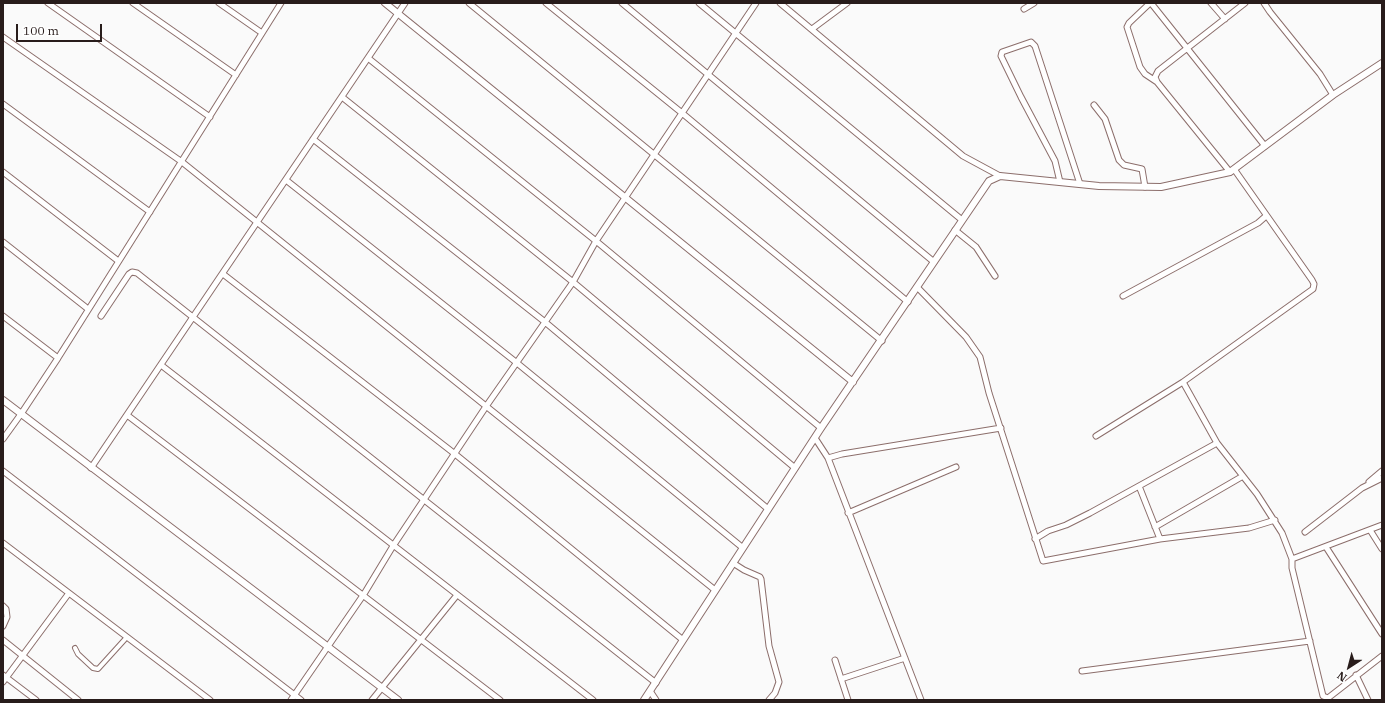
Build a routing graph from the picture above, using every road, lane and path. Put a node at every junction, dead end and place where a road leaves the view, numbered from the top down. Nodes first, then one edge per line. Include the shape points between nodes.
1 (48, 3) edge
2 (132, 3) edge
3 (219, 3) edge
4 (281, 3) edge
5 (385, 3) edge
6 (405, 3) edge
7 (469, 3) edge
8 (546, 3) edge
9 (622, 3) edge
10 (699, 3) edge
11 (756, 3) edge
12 (780, 3) edge
13 (847, 3) edge
14 (1034, 3) edge
15 (1151, 3) edge
16 (1211, 3) edge
17 (1245, 3) edge
18 (1264, 3) edge
19 (1024, 9) dead end
20 (398, 14) junction
21 (1225, 19) junction
22 (812, 28) junction
23 (262, 33) junction
24 (736, 33) junction
25 (3, 37) edge
26 (1189, 48) junction
27 (368, 58) junction
28 (1382, 63) edge
29 (236, 75) junction
30 (708, 75) junction
31 (1157, 82) junction
32 (1334, 95) junction
33 (342, 97) junction
34 (3, 104) edge
35 (1094, 105) dead end
36 (682, 113) junction
37 (210, 117) junction
38 (313, 139) junction
39 (1266, 146) junction
40 (655, 155) junction
41 (182, 162) junction
42 (1232, 170) junction
43 (3, 172) edge
44 (1000, 176) junction
45 (286, 180) junction
46 (1060, 182) junction
47 (1080, 184) junction
48 (1144, 187) junction
49 (626, 199) junction
50 (150, 212) junction
51 (1266, 216) junction
52 (962, 220) junction
53 (257, 222) junction
54 (955, 230) junction
55 (596, 241) junction
56 (3, 242) edge
57 (118, 260) junction
58 (934, 262) junction
59 (223, 274) junction
60 (995, 276) dead end
61 (573, 282) junction
62 (917, 287) junction
63 (1123, 296) dead end
64 (908, 302) junction
65 (88, 309) junction
66 (3, 316) edge
67 (101, 316) dead end
68 (192, 319) junction
69 (544, 322) junction
70 (882, 341) junction
71 (58, 358) junction
72 (517, 363) junction
73 (161, 365) junction
74 (853, 382) junction
75 (1183, 382) junction
76 (3, 400) edge
77 (487, 405) junction
78 (22, 414) junction
79 (128, 415) junction
80 (821, 428) junction
81 (1000, 428) junction
82 (1096, 436) dead end
83 (815, 438) junction
84 (3, 439) edge
85 (1217, 443) junction
86 (455, 454) junction
87 (828, 458) junction
88 (956, 467) dead end
89 (91, 468) junction
90 (795, 468) junction
91 (3, 471) edge
92 (1382, 471) edge
93 (1243, 476) junction
94 (1382, 478) edge
95 (1139, 486) junction
96 (1362, 488) junction
97 (424, 502) junction
98 (768, 509) junction
99 (848, 513) junction
100 (1275, 520) junction
101 (1382, 525) edge
102 (1155, 527) junction
103 (1370, 530) junction
104 (1305, 532) dead end
105 (1035, 539) junction
106 (1160, 539) junction
107 (3, 543) edge
108 (393, 546) junction
109 (1326, 547) junction
110 (743, 548) junction
111 (1382, 549) edge
112 (1292, 559) junction
113 (733, 563) junction
114 (715, 590) junction
115 (69, 593) junction
116 (364, 594) junction
117 (456, 596) junction
118 (3, 606) edge
119 (3, 626) edge
120 (1382, 634) edge
121 (127, 638) junction
122 (421, 639) junction
123 (3, 640) edge
124 (683, 640) junction
125 (1310, 640) junction
126 (328, 646) junction
127 (75, 648) dead end
128 (1382, 656) edge
129 (23, 657) junction
130 (905, 658) junction
131 (835, 660) dead end
132 (1082, 671) dead end
133 (1356, 675) junction
134 (4, 678) edge
135 (841, 679) junction
136 (656, 683) junction
137 (382, 688) junction
138 (650, 691) junction
139 (293, 698) edge
140 (36, 700) edge
141 (78, 700) edge
142 (210, 700) edge
143 (301, 700) edge
144 (372, 700) edge
145 (398, 700) edge
146 (500, 700) edge
147 (593, 700) edge
148 (644, 700) edge
149 (656, 700) edge
150 (769, 700) edge
151 (848, 700) edge
152 (922, 700) edge
153 (1368, 700) edge

1 - 37 street
2 - 29 street
3 - 23 street
4 - 23 street
5 - 20 street
6 - 20 street
7 - 40 street
8 - 36 street
9 - 30 street
10 - 24 street
11 - 24 street
12 - 22 street
13 - 22 street
14 - 19 street
15 - 26 street
15 - 31 street via 1127,27 1140,67
16 - 21 street
17 - 21 street
18 - 32 street
20 - 27 street
20 - 49 street
21 - 26 street
22 - 44 street via 963,156
23 - 29 street
24 - 30 street
24 - 52 street
25 - 41 street
26 - 31 street via 1158,71 1155,77
26 - 39 street
27 - 33 street
27 - 55 street
28 - 32 street
29 - 37 street
30 - 36 street
30 - 58 street
31 - 42 street
32 - 39 street
33 - 38 street
33 - 61 street
34 - 50 street
35 - 48 street via 1105,119 1119,160 1124,165 1142,169
36 - 40 street
36 - 64 street
37 - 41 street
38 - 45 street
38 - 69 street
39 - 42 street
40 - 49 street
40 - 70 street
41 - 50 street
41 - 53 street
42 - 48 street via 1161,187
42 - 51 street
43 - 57 street
44 - 46 street
44 - 52 street via 985,185
45 - 53 street
45 - 72 street
46 - 47 street
46 - 47 street via 1055,161 1001,56 1002,52 1031,42 1035,46
47 - 48 street
49 - 55 street
49 - 74 street
50 - 57 street
51 - 63 street via 1258,223
51 - 75 street via 1312,280 1312,289
52 - 54 street
53 - 59 street
53 - 77 street
54 - 58 street
54 - 60 street via 976,247
55 - 61 street
55 - 80 street
56 - 65 street
57 - 65 street
58 - 62 street
59 - 68 street
59 - 86 street
61 - 69 street
61 - 90 street
62 - 64 street
62 - 81 street via 962,332 977,353
64 - 70 street
65 - 71 street
66 - 71 street
67 - 68 street via 132,272
68 - 73 street
68 - 97 street
69 - 72 street
69 - 98 street
70 - 74 street
71 - 78 street
72 - 77 street
72 - 110 street
73 - 79 street
73 - 108 street
74 - 80 street
75 - 82 street
75 - 85 street
76 - 78 street
77 - 86 street
77 - 114 street
78 - 84 street
78 - 89 street
79 - 89 street
79 - 116 street
80 - 83 street
81 - 87 street
81 - 105 street
83 - 87 street
83 - 90 street
85 - 93 street
85 - 95 street
86 - 97 street
86 - 124 street
87 - 99 street
88 - 99 street
89 - 126 street
90 - 98 street
91 - 139 street
92 - 96 street
93 - 100 street
93 - 102 street
94 - 96 street
95 - 102 street
95 - 105 street
96 - 104 street
97 - 108 street
97 - 136 street
98 - 110 street
99 - 130 street
100 - 106 street via 1249,528
100 - 112 street
101 - 103 street
102 - 106 street
103 - 109 street
103 - 111 street
105 - 106 street via 1043,561
107 - 115 street
108 - 116 street
108 - 117 street
109 - 112 street
109 - 120 street
110 - 113 street
112 - 125 street
113 - 114 street
113 - 150 street via 761,579 769,646 778,682 776,693
114 - 124 street
115 - 121 street
115 - 129 street
116 - 122 street
116 - 126 street
117 - 122 street
117 - 147 street
118 - 119 street via 7,616
121 - 127 street via 98,669 93,668
121 - 142 street
122 - 137 street
122 - 146 street
123 - 129 street
124 - 136 street
125 - 132 street
125 - 133 street via 1325,698
126 - 137 street
126 - 139 street
128 - 133 street
129 - 134 street
129 - 141 street
130 - 135 street
130 - 152 street
131 - 135 street
133 - 153 street
134 - 140 street
135 - 151 street
136 - 138 street
137 - 144 street
137 - 145 street
138 - 148 street
138 - 149 street
139 - 143 street

